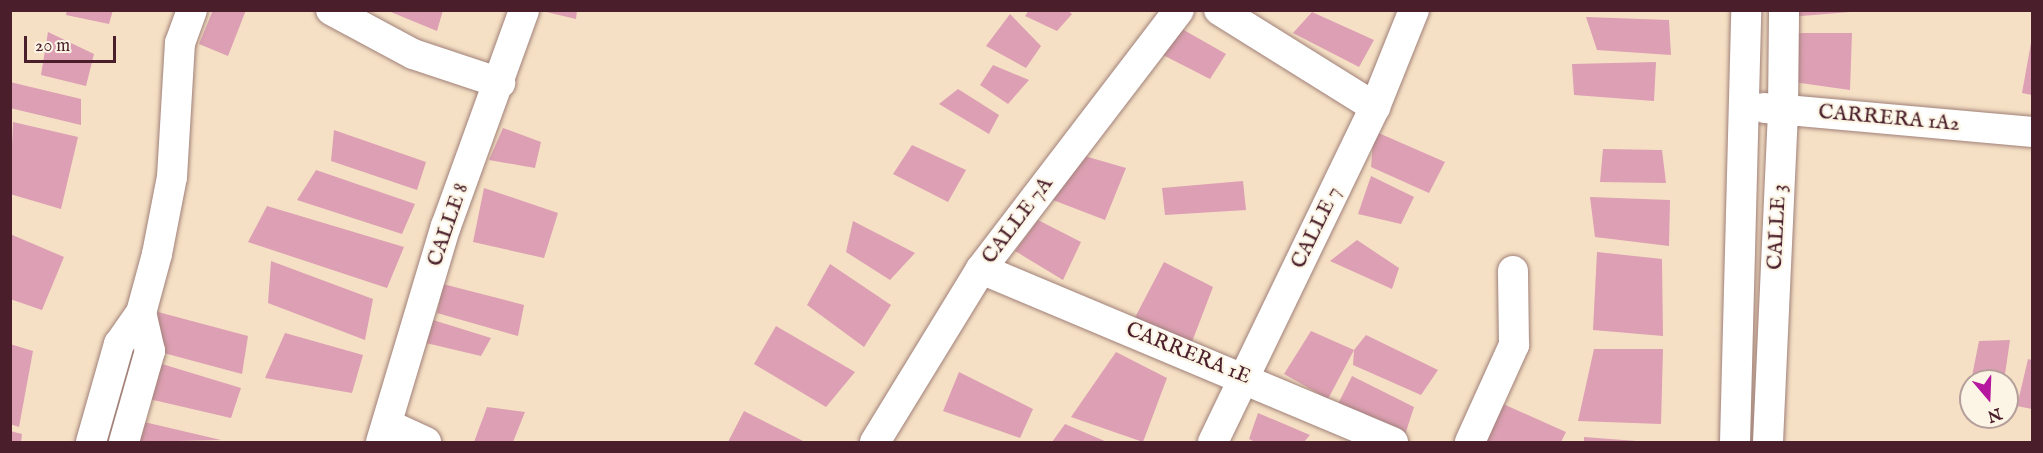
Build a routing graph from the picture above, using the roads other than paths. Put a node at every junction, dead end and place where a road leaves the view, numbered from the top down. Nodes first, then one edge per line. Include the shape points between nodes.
1 (192, 10) edge
2 (332, 10) edge
3 (524, 10) edge
4 (1179, 10) edge
5 (1219, 10) edge
6 (1414, 10) edge
7 (1746, 10) edge
8 (1784, 10) edge
9 (500, 83) junction
10 (1746, 106) junction
11 (1376, 107) junction
12 (1783, 110) junction
13 (2032, 132) edge
14 (981, 269) junction
15 (1514, 271) dead end
16 (141, 313) junction
17 (1246, 377) junction
18 (384, 433) edge
19 (91, 442) edge
20 (124, 442) edge
21 (426, 442) edge
22 (875, 442) edge
23 (1213, 442) edge
24 (1393, 442) edge
25 (1470, 442) edge
26 (1735, 442) edge
27 (1768, 442) edge

1 - 16 street via 180,43 172,177 158,254
2 - 9 street via 413,54
3 - 9 street, CALLE 8
4 - 14 street, CALLE 7A
5 - 11 street
6 - 11 street, CALLE 7
7 - 10 street, CALLE 3
8 - 12 street, CALLE 3
9 - 18 street, CALLE 8 via 446,226
10 - 12 street, CARRERA 1A2
10 - 26 street, CALLE 3
11 - 17 street, CALLE 7
12 - 13 street, CARRERA 1A2
12 - 27 street, CALLE 3
14 - 17 street, CARRERA 1E
14 - 22 street, CALLE 7A
15 - 25 street via 1514,345
16 - 19 street via 119,344
16 - 20 street via 150,351
17 - 23 street, CALLE 7
17 - 24 street, CARRERA 1E
18 - 21 street

